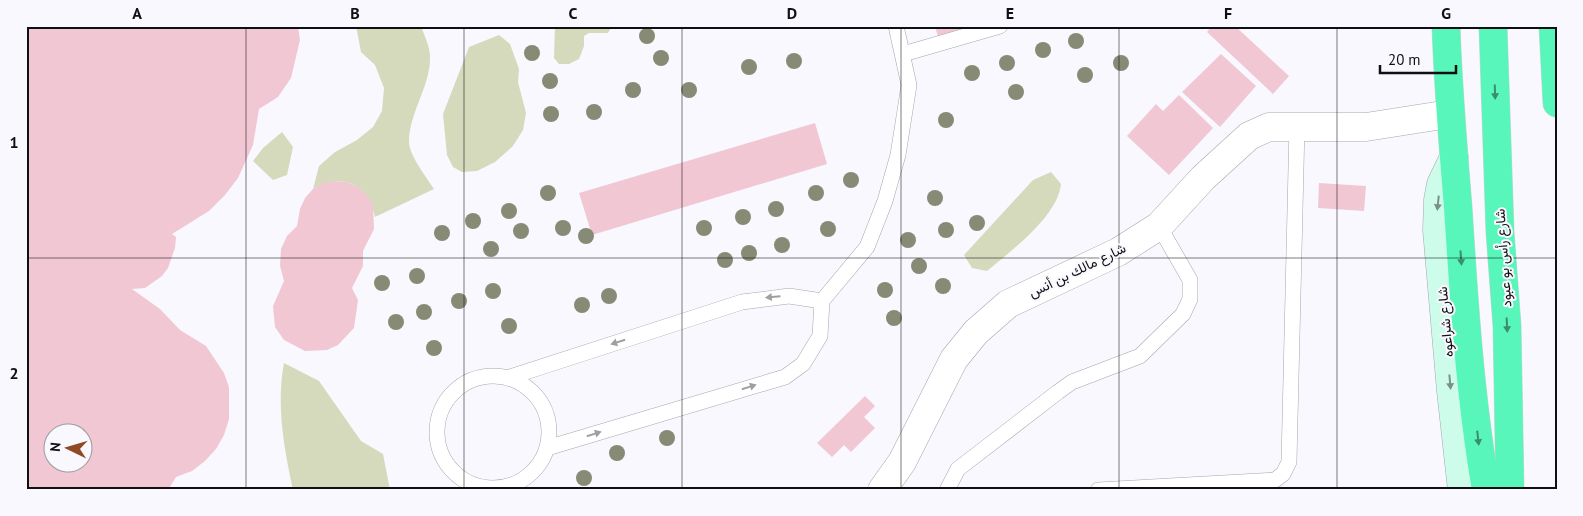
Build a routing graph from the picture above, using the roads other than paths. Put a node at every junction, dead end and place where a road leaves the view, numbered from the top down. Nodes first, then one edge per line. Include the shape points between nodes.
1 (896, 26) edge
2 (1000, 26) edge
3 (1446, 26) edge
4 (1493, 26) edge
5 (1553, 26) edge
6 (971, 30) edge
7 (903, 54) junction
8 (1557, 103) edge
9 (1449, 114) junction
10 (1297, 126) junction
11 (1454, 157) junction
12 (1159, 226) junction
13 (822, 301) junction
14 (507, 378) junction
15 (547, 448) junction
16 (492, 489) edge
17 (882, 490) edge
18 (947, 490) edge
19 (1098, 490) edge
20 (1462, 490) edge
21 (1486, 490) edge
22 (1510, 490) edge

1 - 7 lane
2 - 6 lane
3 - 9 highway
4 -> 22 highway, شارع رأس بو عبود via 1500,232 1507,326
5 - 8 highway
6 - 7 lane
7 - 13 lane via 908,85 898,154 885,201 867,246
9 - 10 street, شارع مالك بن أنس via 1366,127
9 - 11 highway
10 - 12 street, شارع مالك بن أنس via 1269,127 1249,136 1203,178
10 - 19 lane via 1289,462 1283,474 1275,480
11 -> 20 street, شارع شراعوه via 1441,184 1437,230
11 -> 21 highway via 1465,311
12 - 17 street, شارع مالك بن أنس via 1118,252 1008,304 976,332 954,360 902,462
12 - 18 lane via 1190,280 1190,299 1183,314 1140,356 1072,382 1058,392 958,469
13 -> 14 lane via 789,296 742,302
15 -> 13 lane via 785,376 803,364 820,336
14 - 15 lane via 522,384 542,405 548,419
14 - 16 lane via 477,378 462,385 442,409 438,424 440,447 450,468 462,479
15 - 16 lane via 536,467 520,482

